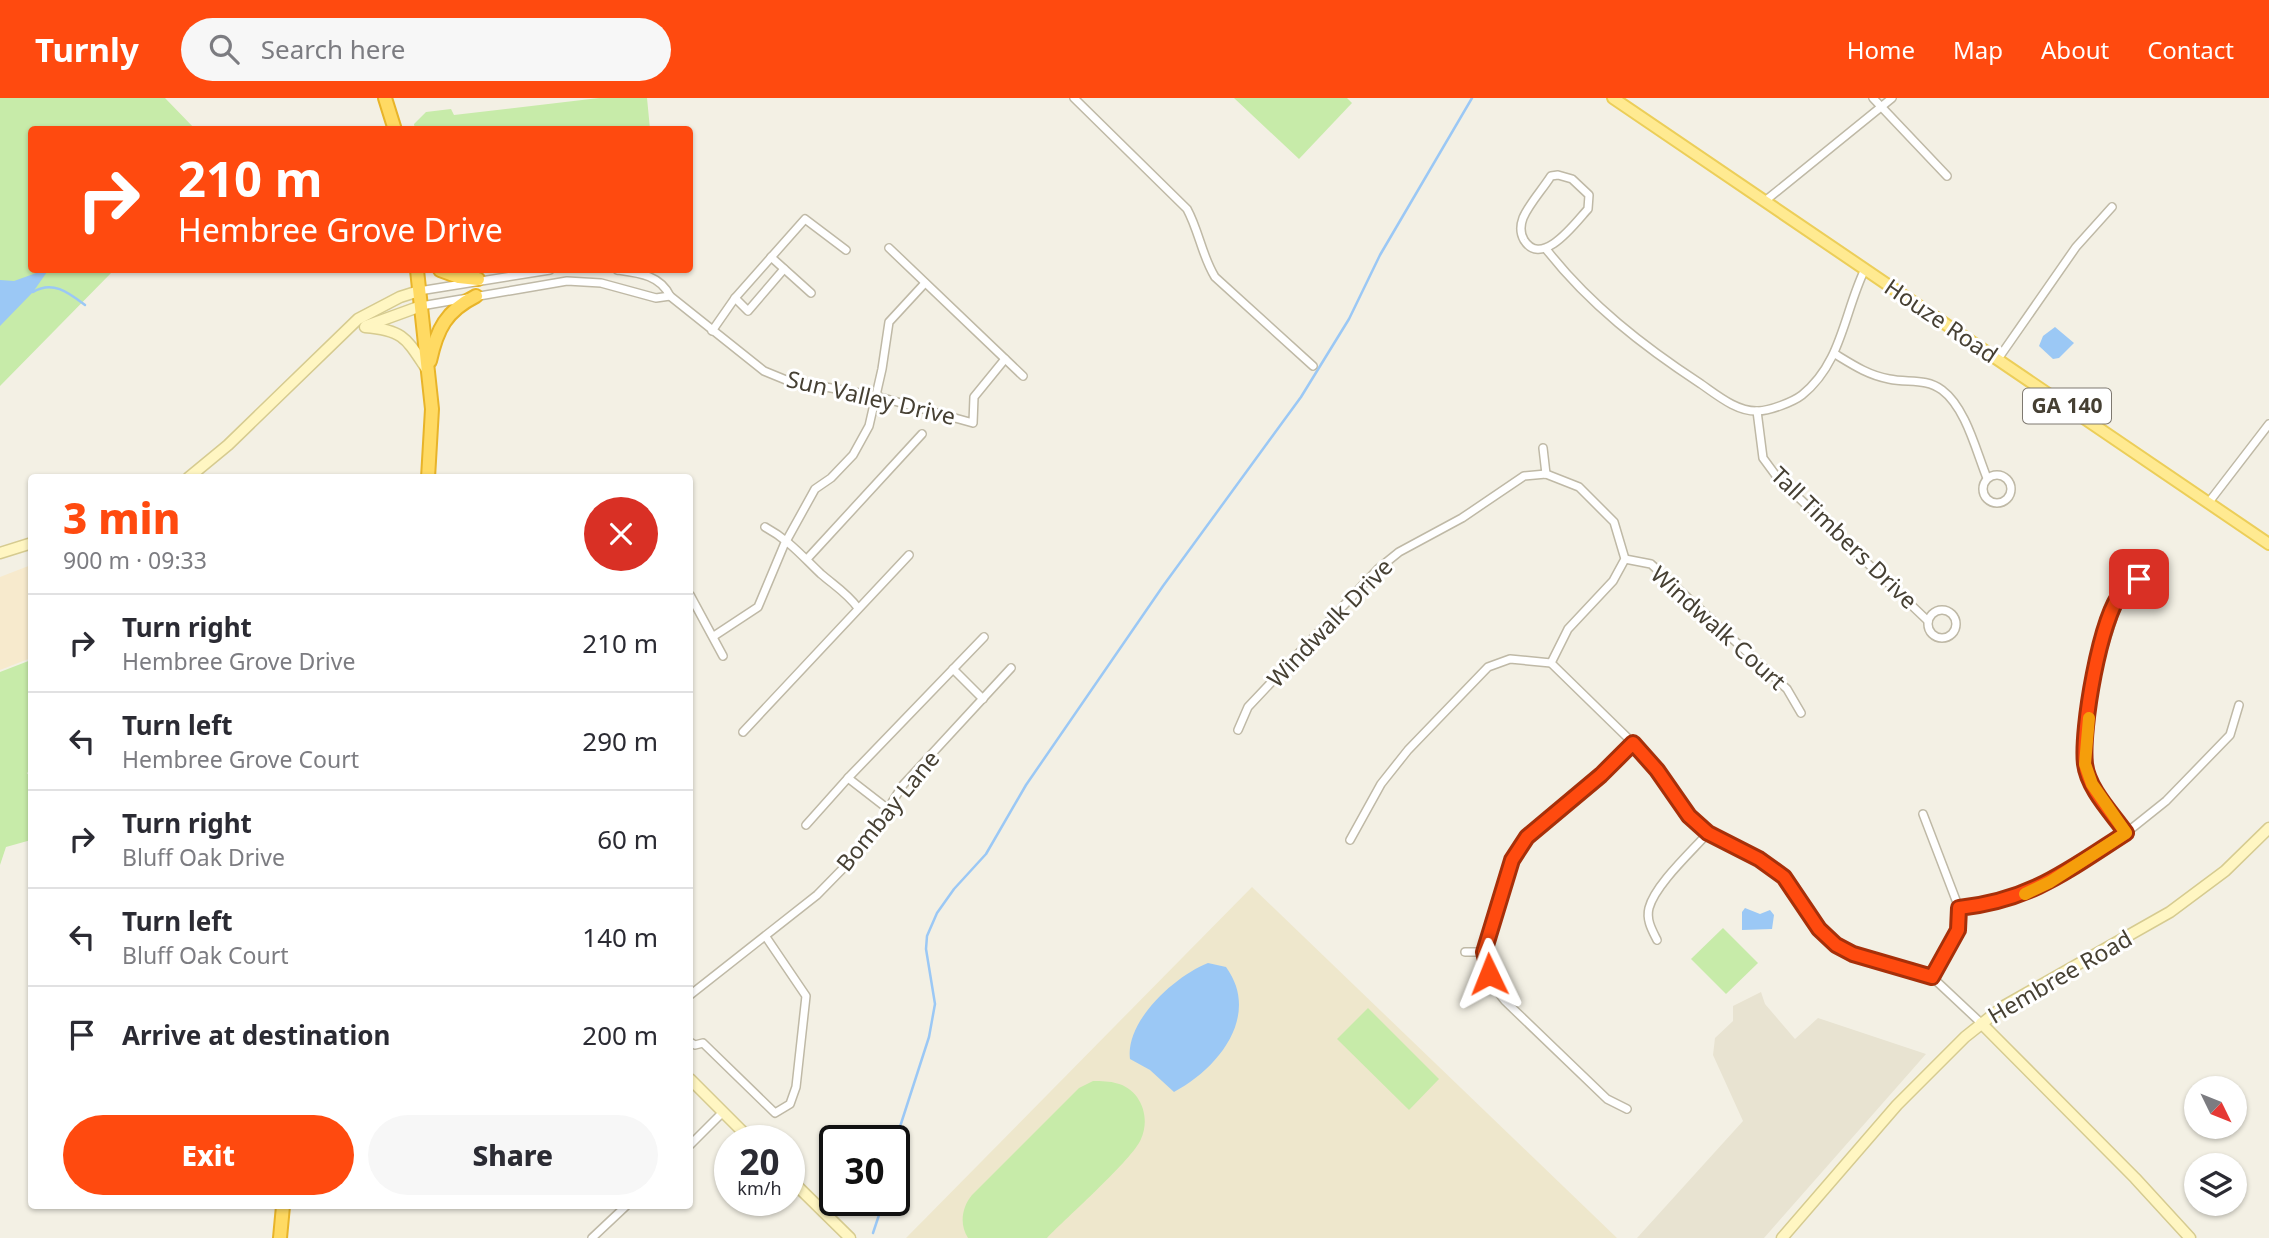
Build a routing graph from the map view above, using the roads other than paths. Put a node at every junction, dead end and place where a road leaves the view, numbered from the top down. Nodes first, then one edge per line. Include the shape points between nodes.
1 (385, 98) edge
2 (1074, 98) edge
3 (1613, 98) edge
4 (1873, 98) edge
5 (1892, 98) edge
6 (1882, 107) junction
7 (394, 126) edge
8 (1947, 176) dead end
9 (1765, 201) junction
10 (2112, 208) dead end
11 (888, 248) dead end
12 (1546, 248) junction
13 (846, 250) dead end
14 (771, 257) junction
15 (784, 269) junction
16 (1865, 269) junction
17 (417, 273) edge
18 (448, 273) edge
19 (526, 273) edge
20 (632, 273) edge
21 (478, 279) junction
22 (925, 283) junction
23 (419, 291) junction
24 (811, 293) dead end
25 (476, 296) junction
26 (670, 296) junction
27 (735, 298) junction
28 (421, 306) junction
29 (365, 327) junction
30 (349, 330) junction
31 (712, 331) junction
32 (1835, 354) junction
33 (1005, 359) junction
34 (1998, 359) junction
35 (1313, 366) dead end
36 (428, 372) junction
37 (1023, 376) dead end
38 (876, 396) junction
39 (1757, 411) junction
40 (2269, 424) edge
41 (922, 434) dead end
42 (1544, 448) dead end
43 (193, 474) edge
44 (428, 474) edge
45 (1546, 474) junction
46 (1987, 478) junction
47 (2209, 502) junction
48 (765, 527) dead end
49 (787, 539) junction
50 (28, 544) edge
51 (2269, 544) edge
52 (0, 553) edge
53 (909, 555) dead end
54 (807, 559) junction
55 (1625, 559) junction
56 (2139, 579) dead end
57 (693, 600) edge
58 (858, 608) junction
59 (1928, 621) junction
60 (714, 636) junction
61 (984, 637) dead end
62 (723, 656) dead end
63 (1551, 663) junction
64 (1012, 668) dead end
65 (953, 669) junction
66 (983, 699) junction
67 (2239, 705) dead end
68 (1801, 713) dead end
69 (1238, 730) dead end
70 (743, 732) dead end
71 (1633, 743) junction
72 (848, 778) junction
73 (888, 809) junction
74 (1923, 814) dead end
75 (806, 825) dead end
76 (2269, 828) edge
77 (1708, 833) junction
78 (2126, 833) junction
79 (1350, 839) dead end
80 (1959, 908) junction
81 (766, 937) junction
82 (1657, 940) dead end
83 (1465, 952) dead end
84 (1484, 952) junction
85 (1932, 977) junction
86 (693, 993) edge
87 (1981, 1023) junction
88 (693, 1044) edge
89 (693, 1082) edge
90 (1627, 1110) dead end
91 (723, 1112) junction
92 (736, 1125) edge
93 (693, 1142) edge
94 (805, 1194) edge
95 (283, 1209) edge
96 (623, 1209) edge
97 (280, 1238) edge
98 (592, 1238) edge
99 (850, 1238) edge
100 (1782, 1238) edge
101 (2190, 1238) edge

1 - 7 highway
2 - 35 street via 1187,209 1215,277
3 - 9 main road, Houze Road / GA 140
4 - 6 street
5 - 6 street
6 - 8 street
6 - 9 street
9 - 16 main road, Houze Road / GA 140
10 - 34 street via 2076,247
11 - 22 street
12 - 12 street via 1528,245 1521,230 1523,218 1551,176 1558,175 1572,179 1589,195 1588,209
12 - 39 street via 1630,336 1731,404
13 - 14 street via 805,219
14 - 15 street
14 - 27 street
15 - 24 street
15 - 27 street via 748,311
16 - 32 street via 1851,297
16 - 34 main road, Houze Road / GA 140
17 - 23 highway
18 - 21 highway
19 - 21 street
20 - 26 street, Sun Valley Drive via 656,278
21 - 23 street
22 - 33 street
22 - 38 street via 889,322
23 - 28 highway
23 - 30 street via 369,312
25 - 26 street via 567,281 656,298
25 - 28 street
25 - 36 highway via 458,305 442,323
26 - 31 street, Sun Valley Drive
27 - 31 street
28 - 29 street
28 - 36 highway
29 - 30 street
29 - 36 street via 403,336
30 - 43 street
31 - 38 street, Sun Valley Drive via 764,371 786,380
32 - 39 street via 1801,397
32 - 46 street via 1865,373 1923,381 1945,392 1960,413
33 - 37 street
33 - 38 street, Sun Valley Drive via 974,397 972,423
34 - 47 main road, Houze Road / GA 140
36 - 44 highway via 432,425
38 - 49 street via 869,426 853,456 815,489
39 - 59 street, Tall Timbers Drive via 1763,458 1777,477
40 - 47 street
41 - 54 street
42 - 45 street
45 - 55 street via 1579,487 1614,522
45 - 69 street, Windwalk Drive via 1524,476 1378,569 1248,707
46 - 46 street via 1982,488 1986,498 1996,503 2006,500 2011,490 2008,479 1998,474
47 - 51 main road, Houze Road / GA 140
48 - 49 street
49 - 54 street
49 - 60 street via 758,607
50 - 52 street
53 - 58 street
54 - 58 street via 846,591
55 - 63 street via 1613,581 1568,629
55 - 68 street, Windwalk Court via 1651,564 1787,689
56 - 78 street via 2121,593 2098,659 2091,685 2085,764 2092,784
57 - 60 street
58 - 70 street
59 - 59 street via 1930,632 1940,638 1951,636 1957,626 1954,615 1945,610 1934,612
60 - 62 street
61 - 65 street
63 - 71 street
63 - 79 street via 1510,659 1488,667 1408,750 1381,784
64 - 66 street, Bombay Lane
65 - 66 street
65 - 72 street
66 - 73 street, Bombay Lane via 903,785
67 - 78 street via 2230,735 2166,802
71 - 77 street via 1689,816
71 - 84 street via 1527,837 1512,860
72 - 73 street
72 - 75 street
73 - 81 street, Bombay Lane via 863,848 817,895
74 - 80 street
76 - 87 street, Hembree Road via 2225,871 2178,907
77 - 82 street via 1661,886 1649,907 1648,922
77 - 85 street via 1784,877 1819,929 1836,945
78 - 80 street via 2022,895
80 - 85 street via 1958,930
81 - 86 street, Bombay Lane
81 - 88 street via 806,996 790,1104 775,1113 703,1043
83 - 84 street
84 - 90 street via 1489,974 1505,1001 1607,1098
85 - 87 street
87 - 100 street, Hembree Road via 1897,1105
87 - 101 street
89 - 91 street
91 - 92 street
91 - 93 street
94 - 99 street
95 - 97 highway
96 - 98 street

